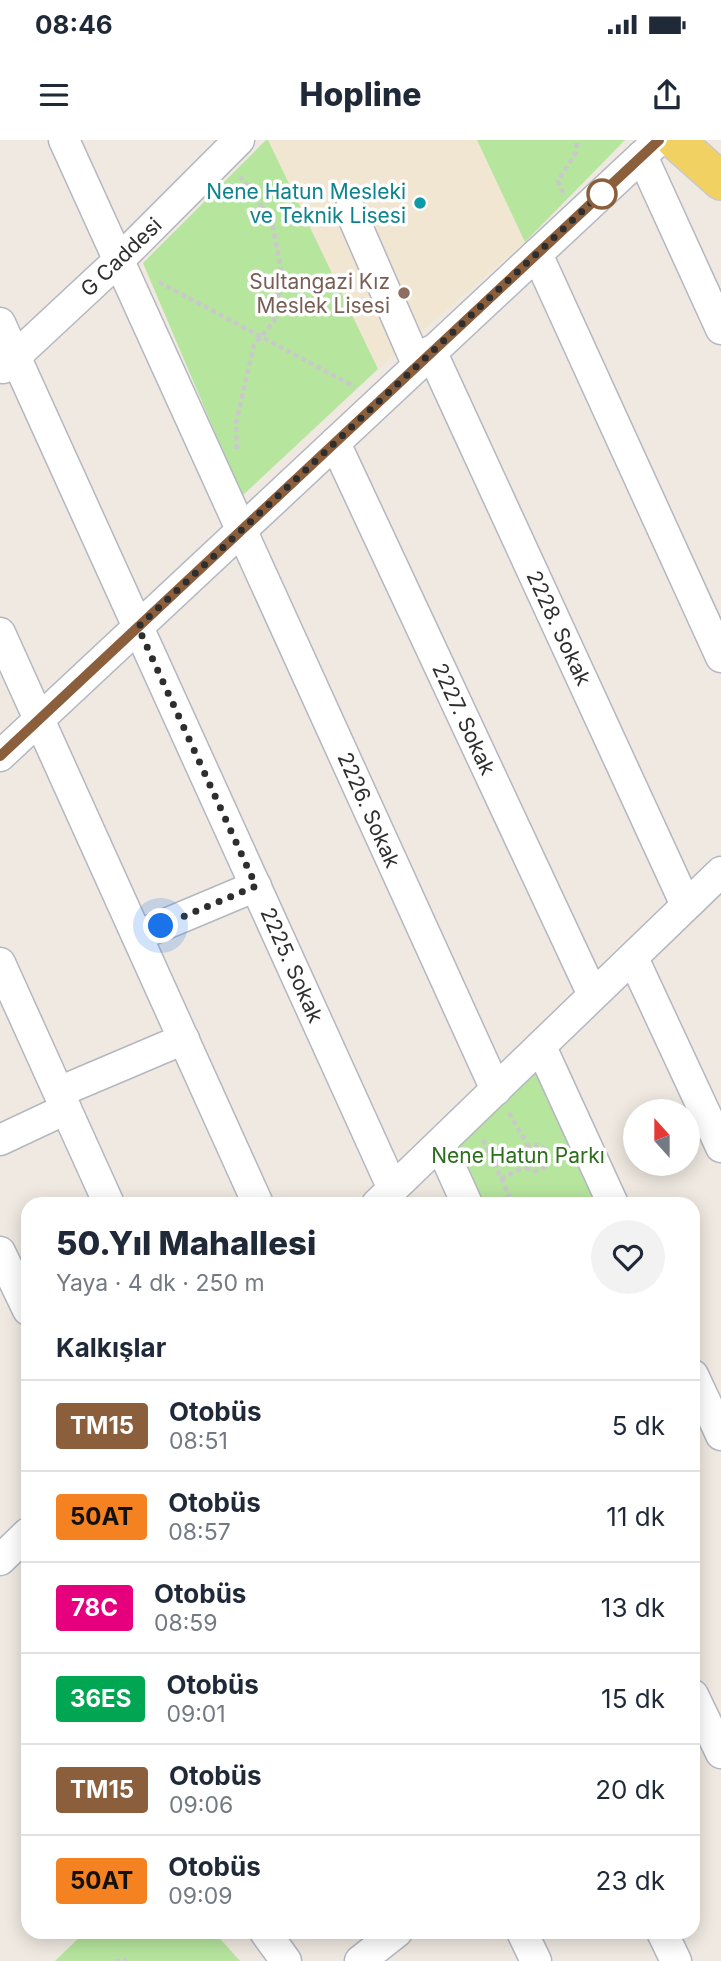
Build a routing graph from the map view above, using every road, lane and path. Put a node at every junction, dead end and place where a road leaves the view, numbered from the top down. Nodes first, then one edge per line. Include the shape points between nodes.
1 (64, 140) edge
2 (576, 140) edge
3 (675, 140) edge
4 (650, 148) edge
5 (230, 149) edge
6 (721, 181) edge
7 (350, 210) dead end
8 (573, 220) junction
9 (537, 254) junction
10 (119, 260) junction
11 (0, 323) edge
12 (721, 329) edge
13 (261, 337) junction
14 (424, 358) junction
15 (8, 364) edge
16 (379, 400) junction
17 (335, 443) junction
18 (237, 450) dead end
19 (242, 530) junction
20 (138, 627) junction
21 (0, 633) edge
22 (721, 657) edge
23 (39, 719) junction
24 (0, 756) edge
25 (721, 872) edge
26 (256, 886) junction
27 (686, 905) junction
28 (137, 936) junction
29 (633, 958) junction
30 (0, 963) edge
31 (593, 995) junction
32 (184, 1039) junction
33 (541, 1046) junction
34 (496, 1090) junction
35 (63, 1100) junction
36 (471, 1114) junction
37 (0, 1140) edge
38 (440, 1144) junction
39 (528, 1146) junction
40 (721, 1147) edge
41 (524, 1167) junction
42 (501, 1179) junction
43 (385, 1196) edge
44 (106, 1197) edge
45 (255, 1197) edge
46 (464, 1197) edge
47 (510, 1197) edge
48 (610, 1197) edge
49 (0, 1252) edge
50 (21, 1296) edge
51 (700, 1390) edge
52 (721, 1435) edge
53 (21, 1539) edge
54 (1, 1557) edge
55 (702, 1706) edge
56 (721, 1753) edge
57 (270, 1939) edge
58 (525, 1939) edge
59 (665, 1939) edge
60 (389, 1941) edge
61 (127, 1960) edge
62 (115, 1961) edge
63 (286, 1961) edge
64 (360, 1961) edge
65 (536, 1961) edge
66 (676, 1961) edge

1 - 10 street, 2226. Sokak
2 - 8 path via 576,152 558,181
3 - 6 main road
4 - 8 street
4 - 12 street
5 - 10 street, G Caddesi
5 - 13 path via 272,227 282,275 274,321
7 - 14 street, 2228. Sokak
8 - 9 street
9 - 14 street
9 - 22 street
10 - 13 path
10 - 15 street, G Caddesi
10 - 19 street, 2226. Sokak
11 - 15 street, 2225. Sokak
13 - 16 path
13 - 18 path via 254,345 236,423
14 - 16 street
14 - 27 street, 2228. Sokak
15 - 20 street, 2225. Sokak
16 - 17 street
17 - 19 street
17 - 31 street, 2227. Sokak
19 - 20 street
19 - 34 street, 2226. Sokak
20 - 23 street
20 - 26 street, 2225. Sokak
21 - 23 street
23 - 24 street
23 - 28 street
25 - 27 street
26 - 28 street
26 - 43 street, 2225. Sokak
27 - 29 street
28 - 32 street
29 - 31 street
29 - 40 street
30 - 35 street
31 - 33 street
32 - 35 street
32 - 45 street
33 - 34 street
33 - 48 street
34 - 36 street
34 - 39 path
35 - 37 street
35 - 44 street
36 - 38 street
36 - 42 path
38 - 43 street
38 - 46 street
39 - 41 path via 521,1158
39 - 41 path via 544,1148 547,1164 533,1171
41 - 42 path
42 - 47 path
49 - 50 street
51 - 52 street
53 - 54 street
55 - 56 street
57 - 63 street
58 - 65 street
59 - 66 street
60 - 64 street
61 - 62 path

